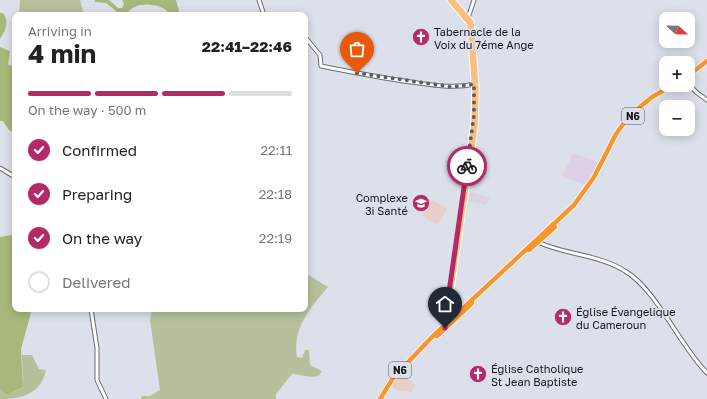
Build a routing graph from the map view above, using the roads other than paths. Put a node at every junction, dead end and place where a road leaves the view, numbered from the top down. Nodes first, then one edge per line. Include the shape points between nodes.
1 (259, 0) edge
2 (449, 0) edge
3 (453, 0) edge
4 (474, 0) edge
5 (263, 12) edge
6 (468, 18) junction
7 (308, 41) edge
8 (707, 61) edge
9 (707, 65) edge
10 (695, 70) edge
11 (695, 74) edge
12 (476, 84) junction
13 (695, 91) edge
14 (661, 92) edge
15 (666, 92) edge
16 (707, 100) edge
17 (603, 161) junction
18 (0, 168) edge
19 (12, 175) edge
20 (536, 241) junction
21 (91, 312) edge
22 (446, 325) junction
23 (426, 345) junction
24 (706, 372) edge
25 (707, 377) edge
26 (106, 399) edge
27 (380, 399) edge

1 - 5 street
2 - 6 main road
3 - 6 main road
4 - 6 street
6 - 12 main road
7 - 12 street via 320,55 321,66 386,79 452,87
8 - 10 highway
9 - 11 highway
12 - 22 main road via 473,125
13 - 16 street
14 - 17 highway, N6 via 632,113 616,134
15 - 17 highway, N6 via 634,115 618,135
17 - 20 highway, N6 via 580,201
18 - 19 street
20 - 22 highway, N6
20 - 24 street via 596,259 632,276
21 - 26 street via 97,348 97,380
22 - 23 highway, N6
22 - 23 highway, N6 via 430,338
23 - 27 highway, N6 via 393,378
24 - 25 street

